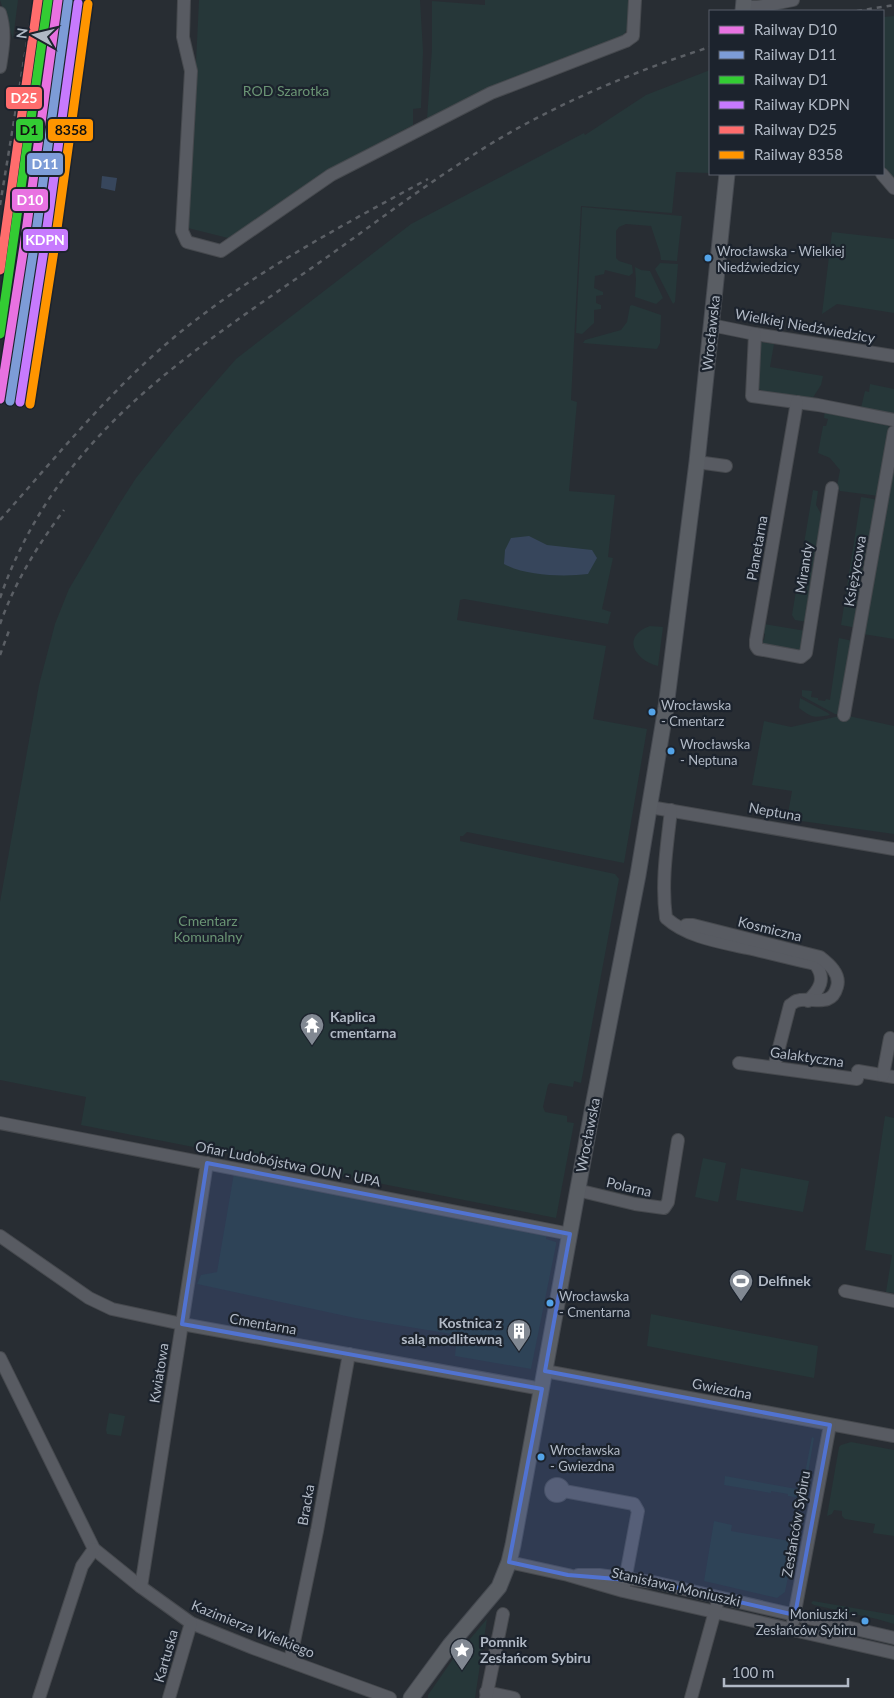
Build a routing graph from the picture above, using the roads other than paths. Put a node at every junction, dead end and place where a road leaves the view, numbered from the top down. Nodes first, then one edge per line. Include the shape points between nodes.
1 (184, 0) edge
2 (635, 0) edge
3 (793, 0) edge
4 (744, 6) edge
5 (0, 13) edge
6 (0, 67) edge
7 (727, 175) edge
8 (883, 175) edge
9 (894, 188) edge
10 (711, 325) junction
11 (756, 334) junction
12 (894, 356) edge
13 (798, 402) junction
14 (894, 420) edge
15 (894, 432) edge
16 (697, 462) junction
17 (726, 466) dead end
18 (832, 488) dead end
19 (806, 653) joint
20 (844, 715) dead end
21 (650, 806) junction
22 (671, 810) junction
23 (894, 849) edge
24 (674, 925) junction
25 (808, 1001) junction
26 (890, 1038) dead end
27 (739, 1063) dead end
28 (774, 1068) junction
29 (888, 1076) edge
30 (0, 1123) edge
31 (678, 1140) dead end
32 (207, 1163) junction
33 (577, 1190) junction
34 (570, 1234) junction
35 (0, 1236) edge
36 (844, 1292) dead end
37 (894, 1301) edge
38 (182, 1324) junction
39 (349, 1354) junction
40 (0, 1358) edge
41 (545, 1371) junction
42 (542, 1389) junction
43 (830, 1425) junction
44 (894, 1436) edge
45 (564, 1491) dead end
46 (94, 1549) junction
47 (509, 1562) junction
48 (568, 1575) junction
49 (626, 1578) junction
50 (140, 1587) junction
51 (623, 1591) junction
52 (719, 1597) junction
53 (715, 1612) junction
54 (503, 1614) dead end
55 (795, 1615) junction
56 (191, 1623) junction
57 (792, 1629) junction
58 (894, 1638) edge
59 (894, 1653) edge
60 (290, 1661) junction
61 (486, 1695) edge
62 (39, 1698) edge
63 (169, 1698) edge
64 (390, 1698) edge
65 (410, 1698) edge
66 (514, 1698) edge
67 (691, 1698) edge

1 - 2 street via 183,37 191,71 182,231 187,242 222,251 331,175 491,93 626,41 633,36
3 - 4 street via 758,7
5 - 6 street via 5,38
7 - 10 main road, Wrocławska
8 - 9 street
10 - 11 street, Wielkiej Niedźwiedzicy
10 - 16 main road, Wrocławska
11 - 12 street, Wielkiej Niedźwiedzicy
11 - 13 street via 752,396
13 - 14 street
13 - 19 street, Planetarna via 756,646 768,652 801,657
15 - 20 street, Księżycowa
16 - 17 street
16 - 21 main road, Wrocławska
18 - 19 street, Mirandy
21 - 22 street, Neptuna
21 - 33 main road, Wrocławska
22 - 23 street, Neptuna
22 - 24 street via 664,905 666,918
24 - 25 street via 727,943 815,964 820,970 819,991
24 - 25 street, Kosmiczna via 693,925 820,957 836,974 839,981 837,989 828,1000
25 - 28 street, Kosmiczna via 796,1001 790,1005
26 - 29 street
27 - 28 street, Galaktyczna
28 - 29 street, Galaktyczna via 857,1078 858,1071
30 - 32 street, Ofiar Ludobójstwa OUN - UPA
31 - 33 street, Polarna via 666,1206 661,1209
32 - 34 street, Ofiar Ludobójstwa OUN - UPA
32 - 38 street, Kwiatowa
33 - 34 main road, Wrocławska
34 - 41 main road, Wrocławska
35 - 38 street, Cmentarna via 102,1306
36 - 37 street
38 - 39 street, Cmentarna
38 - 50 street, Kwiatowa
39 - 42 street, Cmentarna
39 - 60 street, Bracka
40 - 46 street, Kazimierza Wielkiego
41 - 42 main road, Wrocławska
41 - 43 street, Gwiezdna
42 - 47 main road, Wrocławska
43 - 44 street, Gwiezdna
43 - 55 street, Zesłańców Sybiru
45 - 49 street via 634,1504 638,1511
46 - 50 street, Kazimierza Wielkiego
46 - 62 street via 82,1566
47 - 48 street, Stanisława Moniuszki
47 - 65 main road, Wrocławska via 499,1587
48 - 49 street, Stanisława Moniuszki
48 - 51 street, Stanisława Moniuszki
49 - 51 street
49 - 52 street, Stanisława Moniuszki
50 - 56 street, Kazimierza Wielkiego
51 - 53 street, Stanisława Moniuszki
52 - 53 street
52 - 55 street, Stanisława Moniuszki
53 - 57 street, Stanisława Moniuszki
53 - 67 street
54 - 61 street
55 - 57 street, Zesłańców Sybiru
55 - 58 street, Stanisława Moniuszki
56 - 60 street, Kazimierza Wielkiego
56 - 63 street, Kartuska
57 - 59 street, Stanisława Moniuszki
60 - 64 street, Kazimierza Wielkiego
61 - 66 street

